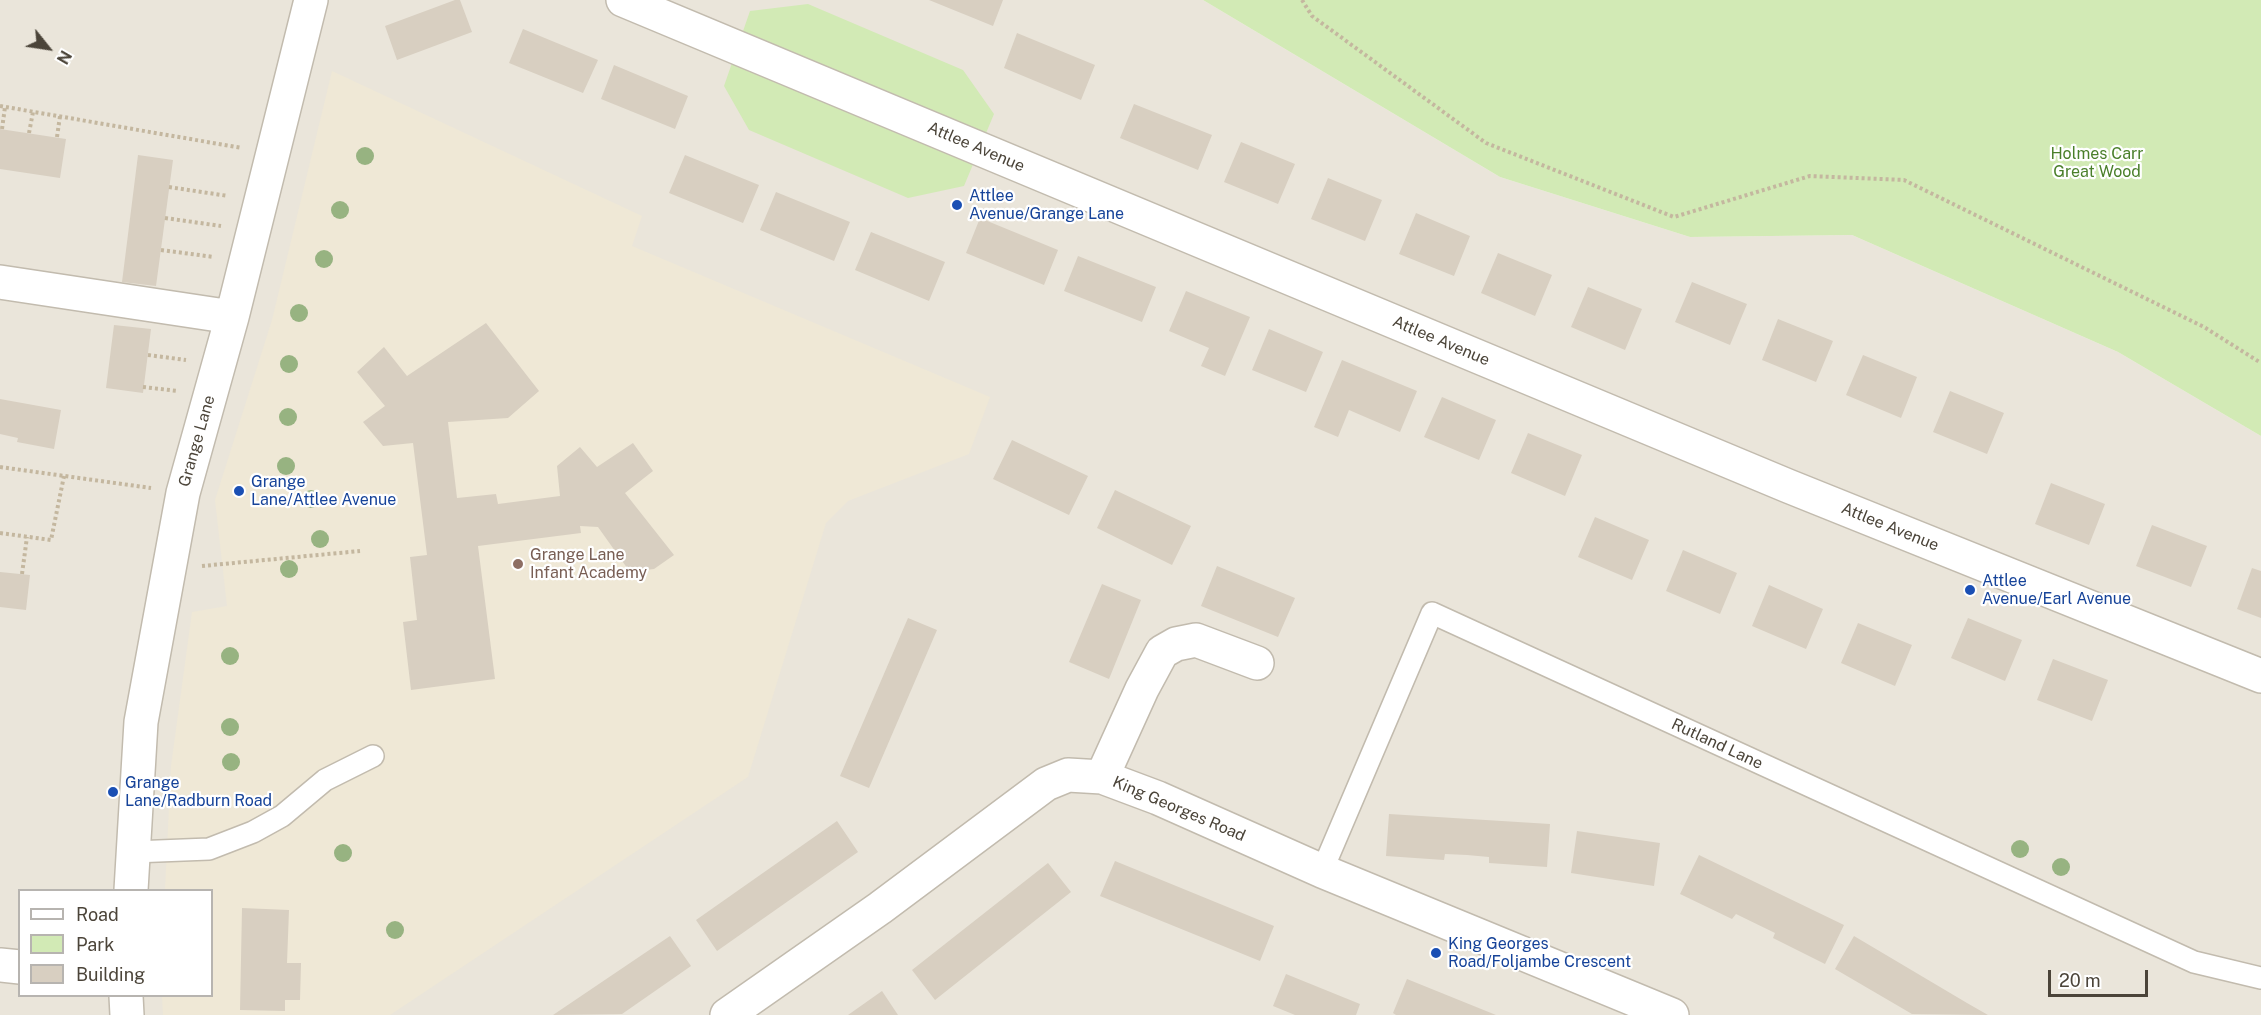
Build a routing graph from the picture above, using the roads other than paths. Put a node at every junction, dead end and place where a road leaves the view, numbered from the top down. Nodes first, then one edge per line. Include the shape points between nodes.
1 (311, 0) edge
2 (623, 0) edge
3 (0, 282) edge
4 (232, 317) junction
5 (1257, 663) dead end
6 (2261, 676) edge
7 (373, 756) dead end
8 (1102, 777) junction
9 (133, 852) junction
10 (1322, 871) junction
11 (130, 889) edge
12 (0, 964) edge
13 (18, 967) edge
14 (2261, 978) edge
15 (126, 997) edge
16 (127, 1015) edge
17 (728, 1015) edge
18 (1672, 1015) edge

1 - 4 street, Grange Lane
2 - 6 street, Attlee Avenue via 1788,486
3 - 4 street
4 - 9 street, Grange Lane via 183,493 141,722
5 - 8 street via 1196,640 1162,652
7 - 9 lane via 325,780 282,816 253,832 209,849
8 - 10 street, King Georges Road
8 - 17 street, King Georges Road via 1068,775 1046,784
9 - 11 street, Grange Lane
10 - 14 lane, Rutland Lane via 1432,613 2194,962
10 - 18 street, King Georges Road
12 - 13 street
15 - 16 street

